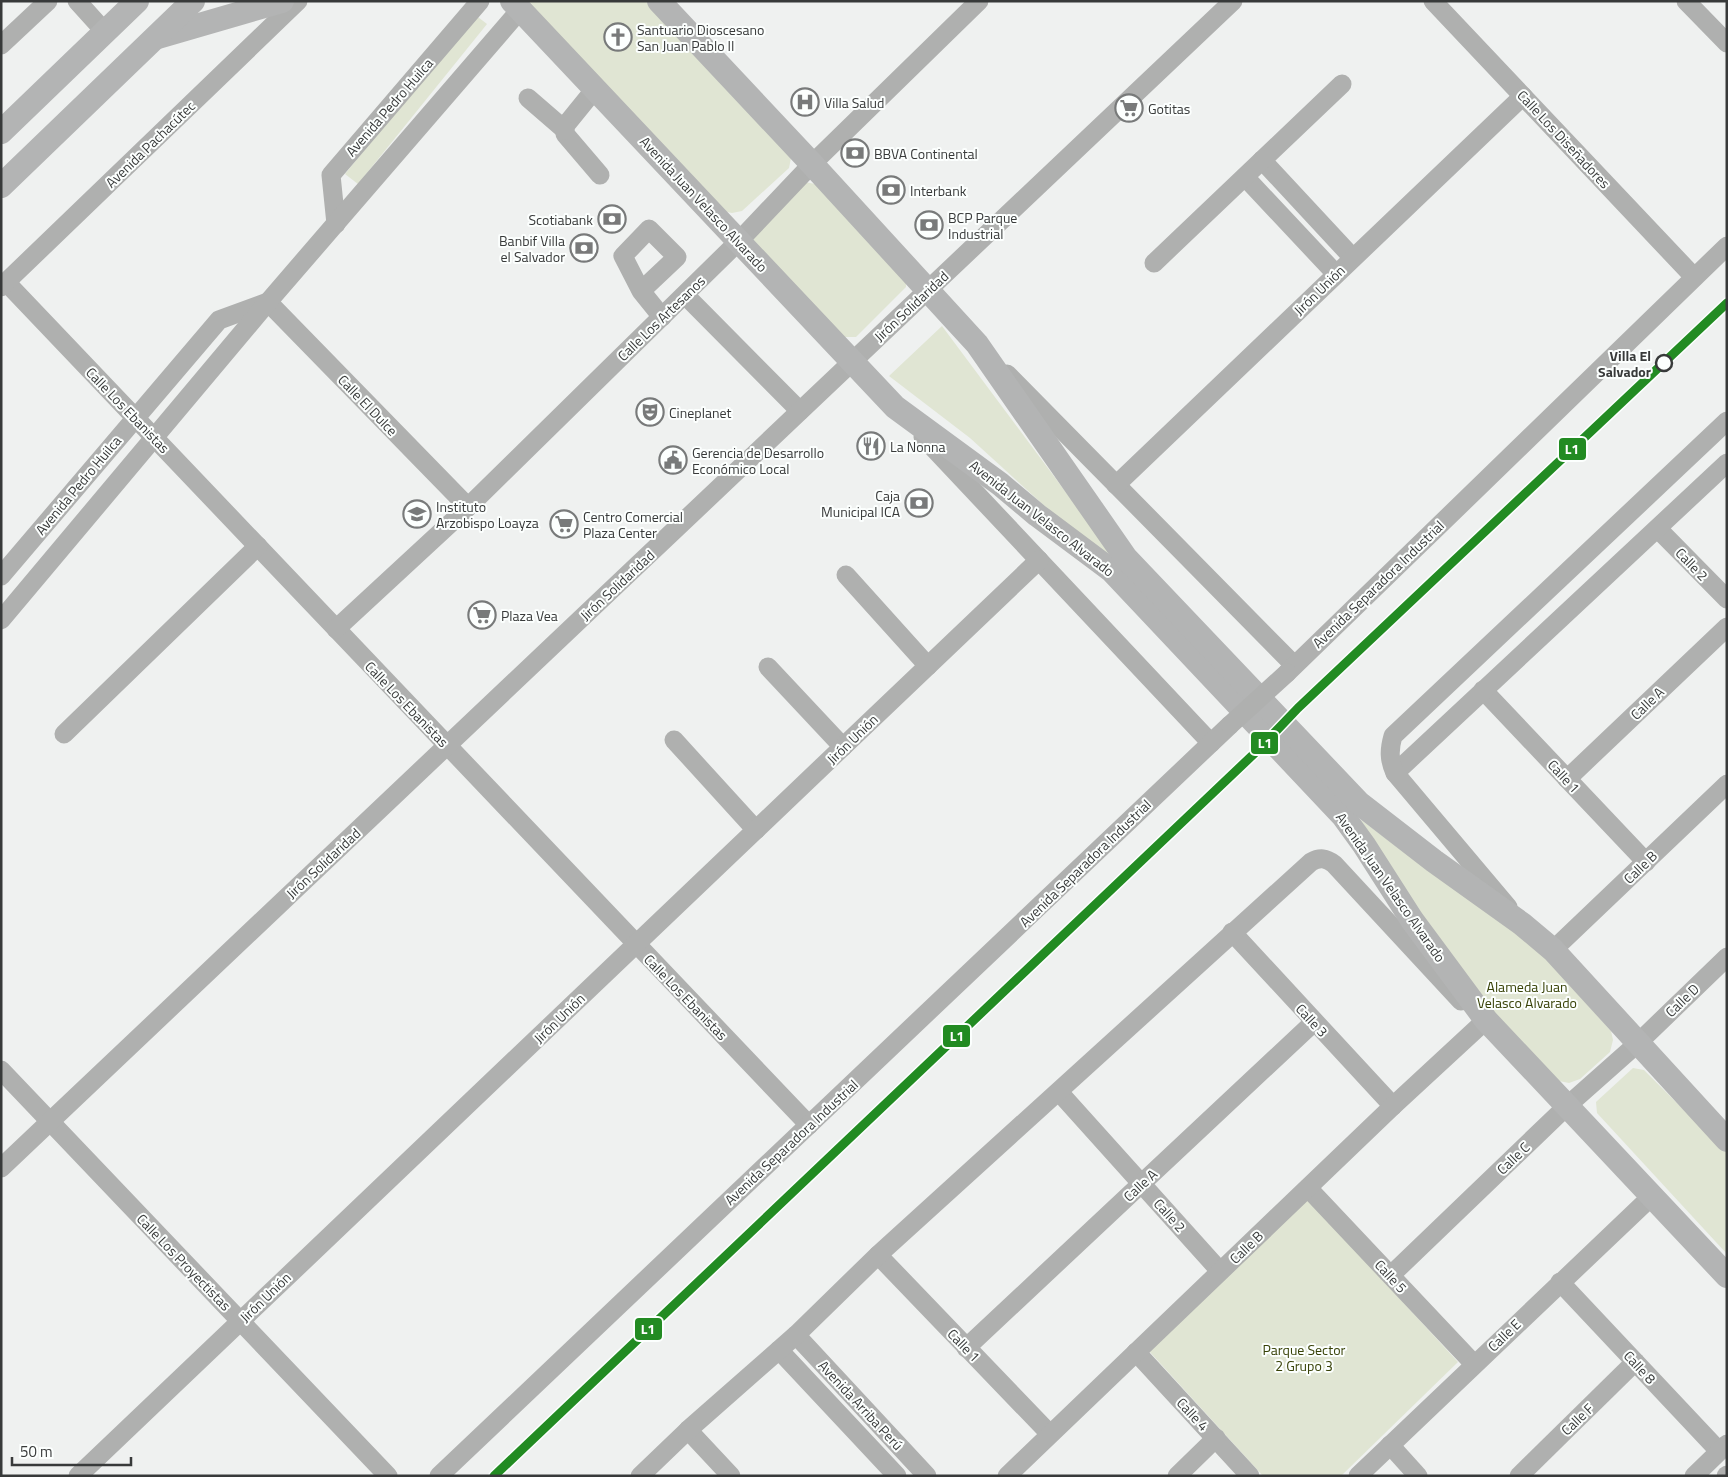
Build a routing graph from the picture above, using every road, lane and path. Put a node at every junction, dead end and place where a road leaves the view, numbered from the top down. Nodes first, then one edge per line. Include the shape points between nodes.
1 (48, 1) edge
2 (77, 1) edge
3 (137, 1) edge
4 (193, 1) edge
5 (282, 1) edge
6 (298, 1) edge
7 (480, 1) edge
8 (658, 1) edge
9 (979, 1) edge
10 (1233, 1) edge
11 (1433, 1) edge
12 (1686, 1) edge
13 (516, 5) edge
14 (105, 32) junction
15 (154, 38) junction
16 (1727, 43) edge
17 (1, 45) edge
18 (1342, 84) dead end
19 (595, 89) junction
20 (1523, 96) junction
21 (528, 98) dead end
22 (564, 130) junction
23 (1, 132) edge
24 (1262, 160) junction
25 (812, 164) junction
26 (600, 175) dead end
27 (1244, 177) junction
28 (1, 186) edge
29 (336, 224) junction
30 (739, 242) junction
31 (1727, 246) edge
32 (1353, 258) junction
33 (1154, 263) dead end
34 (1336, 274) junction
35 (1694, 277) junction
36 (3, 284) edge
37 (928, 290) junction
38 (641, 291) dead end
39 (685, 295) junction
40 (268, 302) junction
41 (662, 317) junction
42 (977, 344) junction
43 (852, 362) junction
44 (895, 407) junction
45 (800, 411) junction
46 (135, 417) junction
47 (1727, 420) edge
48 (154, 438) junction
49 (1727, 463) edge
50 (1116, 484) junction
51 (468, 507) junction
52 (1658, 529) junction
53 (258, 546) junction
54 (1040, 560) junction
55 (846, 575) dead end
56 (1, 576) edge
57 (1727, 599) edge
58 (1, 620) edge
59 (1727, 627) edge
60 (336, 629) junction
61 (928, 666) junction
62 (768, 667) dead end
63 (1291, 669) junction
64 (1483, 690) junction
65 (64, 734) dead end
66 (674, 740) dead end
67 (1211, 743) junction
68 (447, 746) junction
69 (843, 747) junction
70 (1395, 773) junction
71 (1567, 779) junction
72 (1727, 784) edge
73 (756, 830) junction
74 (1646, 862) junction
75 (1522, 924) junction
76 (1232, 932) junction
77 (636, 944) junction
78 (1553, 950) junction
79 (1727, 957) edge
80 (1314, 1022) junction
81 (1484, 1022) junction
82 (1638, 1043) junction
83 (1, 1070) edge
84 (1059, 1092) junction
85 (1393, 1106) junction
86 (1567, 1106) junction
87 (51, 1122) junction
88 (809, 1125) junction
89 (1725, 1133) edge
90 (1, 1168) edge
91 (1142, 1184) junction
92 (1308, 1188) junction
93 (1652, 1196) junction
94 (878, 1255) junction
95 (1220, 1271) junction
96 (1390, 1275) junction
97 (1727, 1276) edge
98 (1560, 1282) junction
99 (240, 1321) junction
100 (796, 1335) junction
101 (966, 1348) junction
102 (779, 1350) junction
103 (1136, 1352) junction
104 (1635, 1362) junction
105 (1474, 1364) junction
106 (688, 1430) junction
107 (1050, 1434) junction
108 (1216, 1438) junction
109 (1390, 1446) junction
110 (1723, 1448) edge
111 (78, 1476) edge
112 (388, 1476) edge
113 (439, 1476) edge
114 (640, 1476) edge
115 (731, 1476) edge
116 (897, 1476) edge
117 (927, 1476) edge
118 (1007, 1476) edge
119 (1178, 1476) edge
120 (1250, 1476) edge
121 (1358, 1476) edge
122 (1418, 1476) edge
123 (1519, 1476) edge
124 (1694, 1476) edge

1 - 17 street
2 - 14 street
3 - 14 main road
4 - 15 main road
5 - 15 main road
6 - 36 street, Avenida Pachacútec
7 - 29 street, Avenida Pedro Huilca via 331,175
8 - 25 main road, Avenida Juan Velasco Alvarado
9 - 25 street, Calle Los Artesanos
10 - 37 street, Jirón Solidaridad
11 - 20 street, Calle Los Diseñadores
12 - 16 street
13 - 19 main road, Avenida Juan Velasco Alvarado
13 - 29 street
14 - 23 main road
15 - 28 main road
18 - 24 street
19 - 22 street
19 - 30 main road, Avenida Juan Velasco Alvarado
20 - 32 street, Jirón Unión
20 - 35 street, Calle Los Diseñadores
21 - 22 street
22 - 26 street
24 - 27 street
24 - 32 street
25 - 30 street, Calle Los Artesanos
25 - 37 main road, Avenida Juan Velasco Alvarado
27 - 33 street
27 - 34 street
29 - 40 street
30 - 39 street, Calle Los Artesanos
30 - 43 main road, Avenida Juan Velasco Alvarado
31 - 35 street, Avenida Separadora Industrial
32 - 34 street, Jirón Unión
34 - 50 street, Jirón Unión
35 - 63 street, Avenida Separadora Industrial
36 - 46 street, Calle Los Ebanistas
37 - 42 main road, Avenida Juan Velasco Alvarado
37 - 43 street, Jirón Solidaridad
38 - 41 street
39 - 41 street, Calle Los Artesanos
39 - 45 street
40 - 46 street, Avenida Pedro Huilca via 219,320
40 - 48 street
40 - 51 street, Calle El Dulce
41 - 51 street, Calle Los Artesanos
42 - 50 street, Avenida Juan Velasco Alvarado
42 - 75 main road, Avenida Juan Velasco Alvarado via 1126,558 1359,803 1434,862
43 - 44 main road, Avenida Juan Velasco Alvarado
43 - 45 street, Jirón Solidaridad
44 - 54 street, Avenida Juan Velasco Alvarado
44 - 81 main road, Avenida Juan Velasco Alvarado via 1112,571 1343,816
45 - 68 street, Jirón Solidaridad
46 - 48 street, Calle Los Ebanistas
46 - 56 street, Avenida Pedro Huilca
47 - 70 street via 1393,736 1390,756
48 - 53 street, Calle Los Ebanistas
48 - 58 street
49 - 52 street
50 - 63 street, Avenida Juan Velasco Alvarado
51 - 60 street, Calle Los Artesanos
52 - 57 street, Calle 2
52 - 64 street
53 - 60 street, Calle Los Ebanistas
53 - 65 street
54 - 61 street, Jirón Unión
54 - 67 street, Avenida Juan Velasco Alvarado
55 - 61 street
59 - 71 street, Calle A
60 - 68 street, Calle Los Ebanistas
61 - 69 street, Jirón Unión
62 - 69 street
63 - 67 street, Avenida Separadora Industrial, bridge
64 - 70 street
64 - 71 street, Calle 1
66 - 73 street
67 - 88 street, Avenida Separadora Industrial
68 - 77 street, Calle Los Ebanistas
68 - 87 street, Jirón Solidaridad
69 - 73 street, Jirón Unión
70 - 75 street, Avenida Juan Velasco Alvarado
71 - 74 street, Calle 1
72 - 74 street, Calle B
73 - 77 street, Jirón Unión
74 - 78 street, Calle B
75 - 78 main road, Avenida Juan Velasco Alvarado
76 - 80 street, Calle 3
76 - 81 street, Avenida Juan Velasco Alvarado via 1305,866 1321,858 1329,860
76 - 84 street
77 - 88 street, Calle Los Ebanistas
77 - 99 street, Jirón Unión
78 - 82 main road, Avenida Juan Velasco Alvarado
79 - 82 street, Calle D
80 - 85 street, Calle 3
80 - 91 street, Calle A
81 - 85 street, Calle B
81 - 86 main road, Avenida Juan Velasco Alvarado
82 - 86 street, Calle C
82 - 89 main road, Avenida Juan Velasco Alvarado
83 - 87 street, Calle Los Proyectistas
84 - 91 street, Calle 2
84 - 94 street
85 - 92 street, Calle B
86 - 93 main road, Avenida Juan Velasco Alvarado
86 - 96 street, Calle C
87 - 90 street, Jirón Solidaridad
87 - 99 street, Calle Los Proyectistas
88 - 113 street, Avenida Separadora Industrial
91 - 95 street, Calle 2
91 - 101 street, Calle A
92 - 95 street, Calle B
92 - 96 street, Calle 5
93 - 97 main road, Avenida Juan Velasco Alvarado
93 - 98 street, Calle E
94 - 100 street
94 - 101 street, Calle 1
95 - 103 street, Calle B
96 - 105 street, Calle 5
98 - 104 street, Calle 8
98 - 105 street, Calle E
99 - 111 street, Jirón Unión
99 - 112 street, Calle Los Proyectistas
100 - 102 street
100 - 117 street, Avenida Arriba Perú
101 - 107 street, Calle 1
102 - 106 street
102 - 116 street, Avenida Arriba Perú
103 - 107 street, Calle B
103 - 108 street, Calle 4
104 - 110 street, Calle 8
104 - 123 street, Calle F
105 - 109 street, Calle E
106 - 114 street
106 - 115 street
107 - 118 street, Calle B
108 - 119 street
108 - 120 street, Calle 4
109 - 121 street, Calle E
109 - 122 street
110 - 124 street

